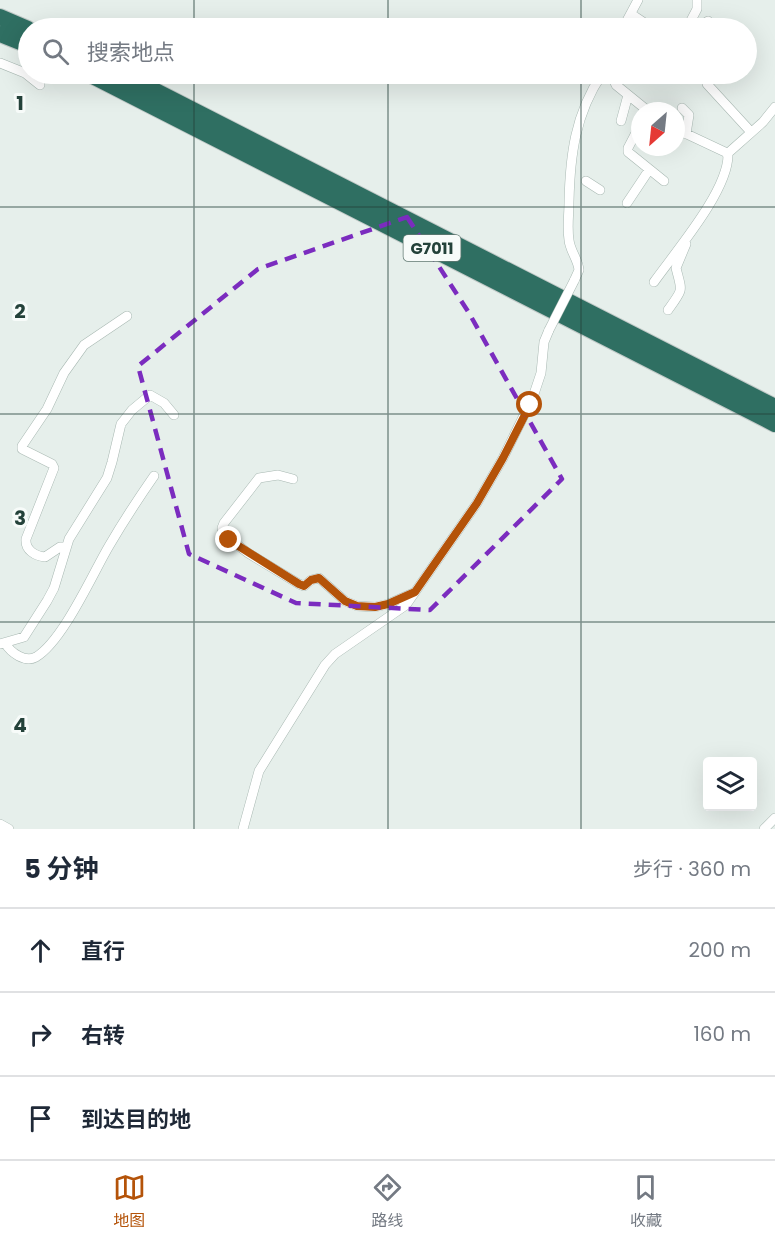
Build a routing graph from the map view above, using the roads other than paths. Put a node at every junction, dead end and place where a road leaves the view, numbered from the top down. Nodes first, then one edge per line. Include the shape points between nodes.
1 (639, 0) edge
2 (698, 0) edge
3 (631, 14) junction
4 (0, 17) edge
5 (629, 18) edge
6 (637, 18) edge
7 (692, 18) edge
8 (18, 25) edge
9 (0, 34) edge
10 (18, 41) edge
11 (0, 63) edge
12 (18, 70) edge
13 (109, 84) edge
14 (142, 84) edge
15 (596, 84) edge
16 (616, 84) edge
17 (707, 84) edge
18 (628, 95) junction
19 (637, 102) edge
20 (775, 107) edge
21 (685, 111) edge
22 (621, 121) dead end
23 (752, 132) junction
24 (686, 134) joint
25 (727, 154) junction
26 (633, 156) edge
27 (649, 170) junction
28 (586, 181) dead end
29 (664, 181) dead end
30 (600, 190) dead end
31 (627, 203) dead end
32 (689, 233) junction
33 (654, 282) dead end
34 (668, 310) dead end
35 (127, 316) dead end
36 (775, 407) edge
37 (174, 415) dead end
38 (775, 424) edge
39 (154, 476) dead end
40 (293, 479) dead end
41 (66, 547) junction
42 (415, 592) junction
43 (3, 644) edge
44 (775, 818) edge
45 (0, 824) edge
46 (9, 829) edge
47 (243, 829) edge
48 (764, 829) edge

1 - 3 street
2 - 7 street
3 - 5 street
3 - 6 street
4 - 8 highway
9 - 10 highway
11 - 12 street
13 - 38 highway, G7011
14 - 36 highway, G7011
15 - 42 street, bridge via 576,132 568,182 568,235 579,270 544,342 537,385 510,446 477,503
16 - 18 street
17 - 23 street
18 - 19 street
18 - 22 street
20 - 23 street
21 - 24 street via 689,115
23 - 25 street
24 - 25 street
25 - 32 street via 721,182
26 - 27 street
27 - 29 street
27 - 31 street
28 - 30 street
32 - 33 street
32 - 34 street via 676,268 680,293
35 - 41 street via 84,345 22,446 54,468 26,545 45,557
37 - 41 street via 150,395 123,421 107,478
39 - 43 street via 75,607 45,648 36,657 27,658
40 - 42 street via 278,475 259,478 224,523 223,534 299,584 304,586 319,578 353,606 375,607
41 - 43 street via 54,588 24,637
42 - 47 street via 406,605 340,650 325,665 258,771
44 - 48 street
45 - 46 street

